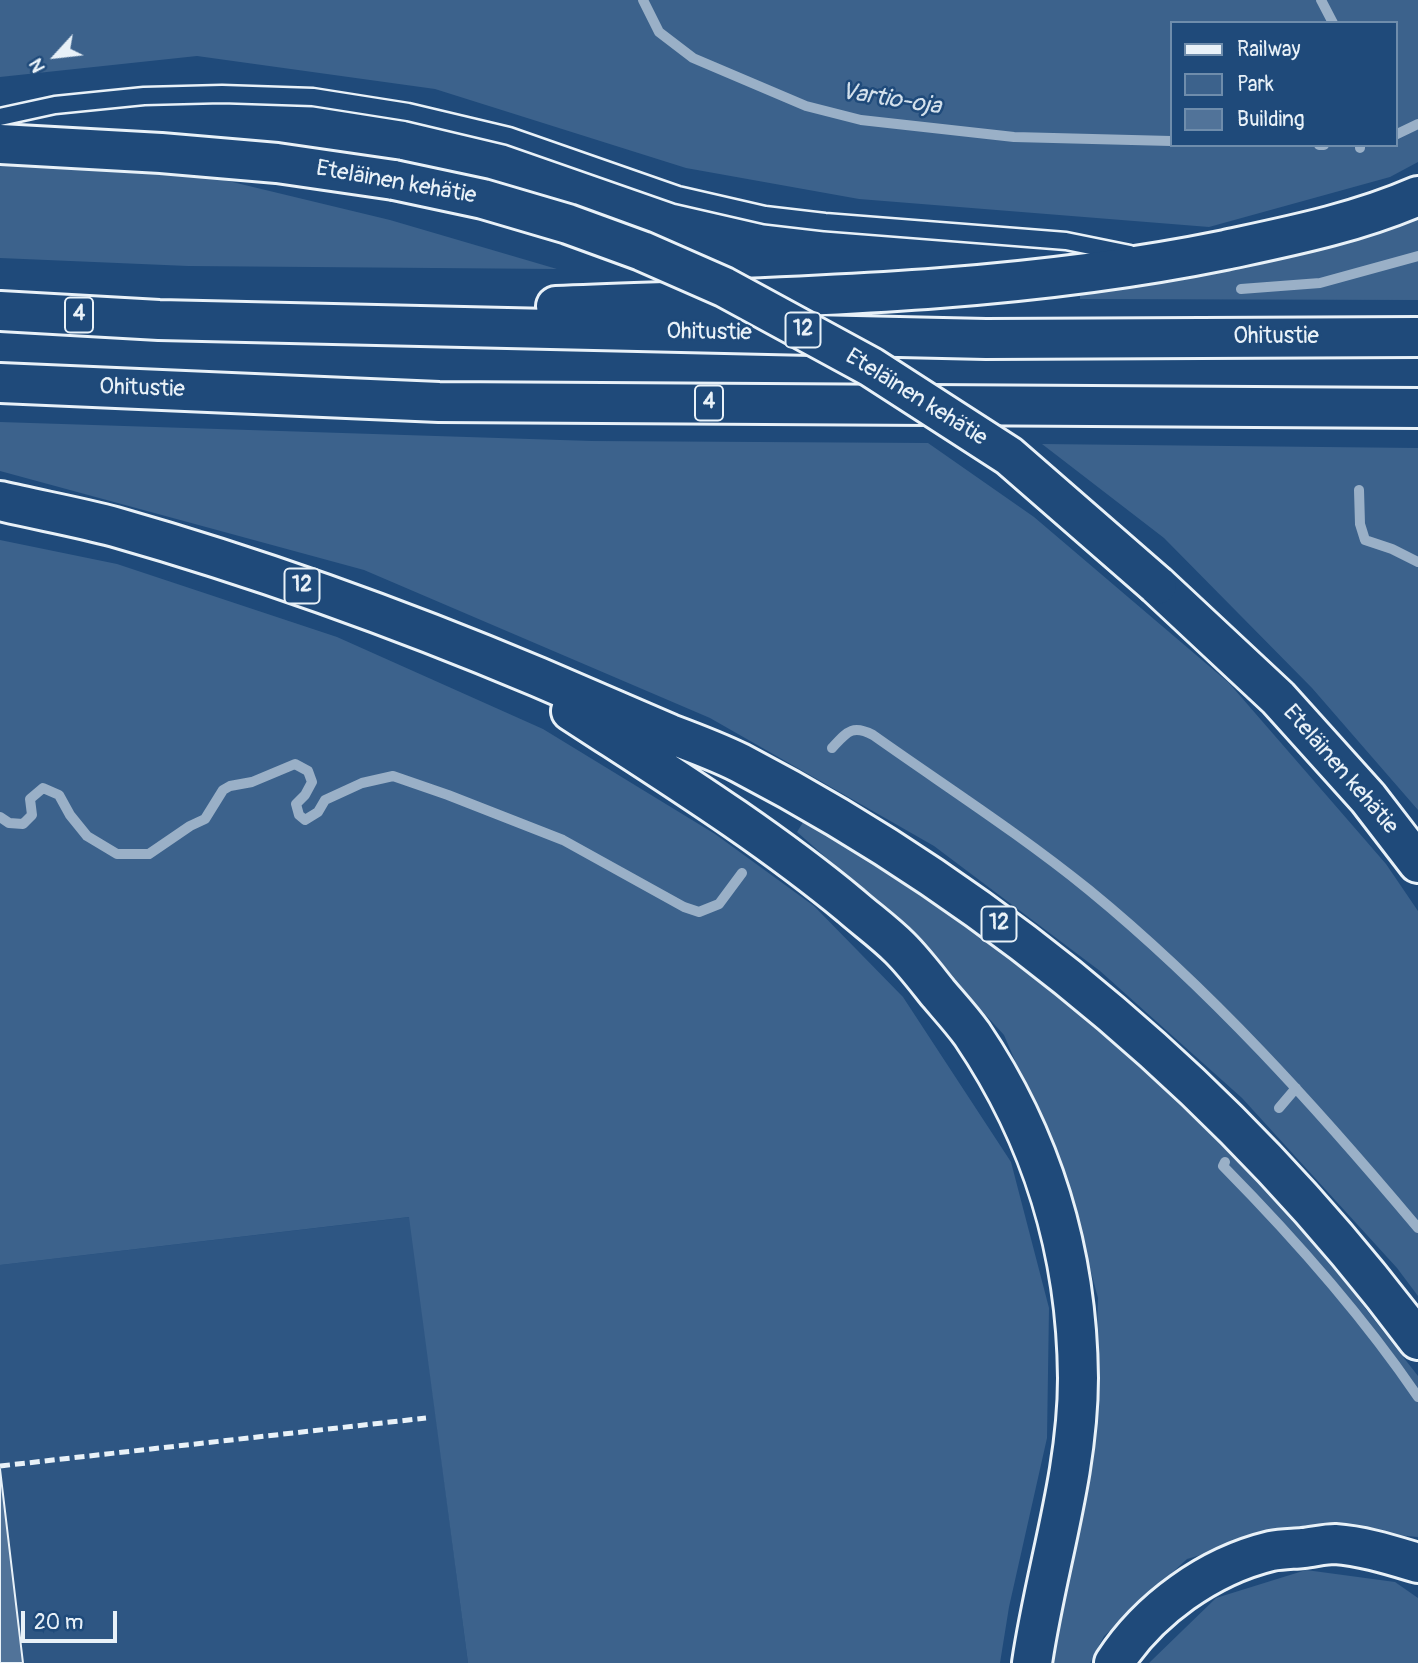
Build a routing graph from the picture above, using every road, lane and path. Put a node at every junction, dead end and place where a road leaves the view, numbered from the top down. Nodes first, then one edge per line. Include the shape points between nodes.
1 (0, 117) edge
2 (0, 144) edge
3 (1418, 196) edge
4 (1167, 261) junction
5 (0, 311) edge
6 (159, 320) junction
7 (1418, 337) edge
8 (0, 383) edge
9 (1418, 408) edge
10 (0, 501) edge
11 (487, 656) junction
12 (1418, 863) edge
13 (1415, 1335) edge
14 (1418, 1563) edge
15 (1032, 1663) edge
16 (1114, 1663) edge

1 - 4 lane via 55,105 144,96 313,97 408,112 509,136 678,195 765,215 1066,241
2 - 12 highway, Eteläinen kehätie / 12, bridge via 277,163 394,180 568,224 724,287 871,367 1009,456 1278,698 1368,798
3 - 4 highway via 1346,222
4 - 6 highway via 964,288
5 - 6 highway, Ohitustie / 4
6 - 7 highway, Ohitustie / 4 via 986,339
8 - 9 highway, Ohitustie / 4 via 439,401
10 - 11 highway, 12 via 113,527 317,590
11 - 13 highway, 12 via 738,762 880,844 986,914 1098,1002 1201,1094 1296,1190
11 - 15 highway via 804,867 901,949 971,1033 1018,1112 1038,1156 1061,1230 1075,1306 1078,1381 1060,1527
14 - 16 highway via 1334,1544 1272,1551 1234,1563 1182,1592 1152,1618

